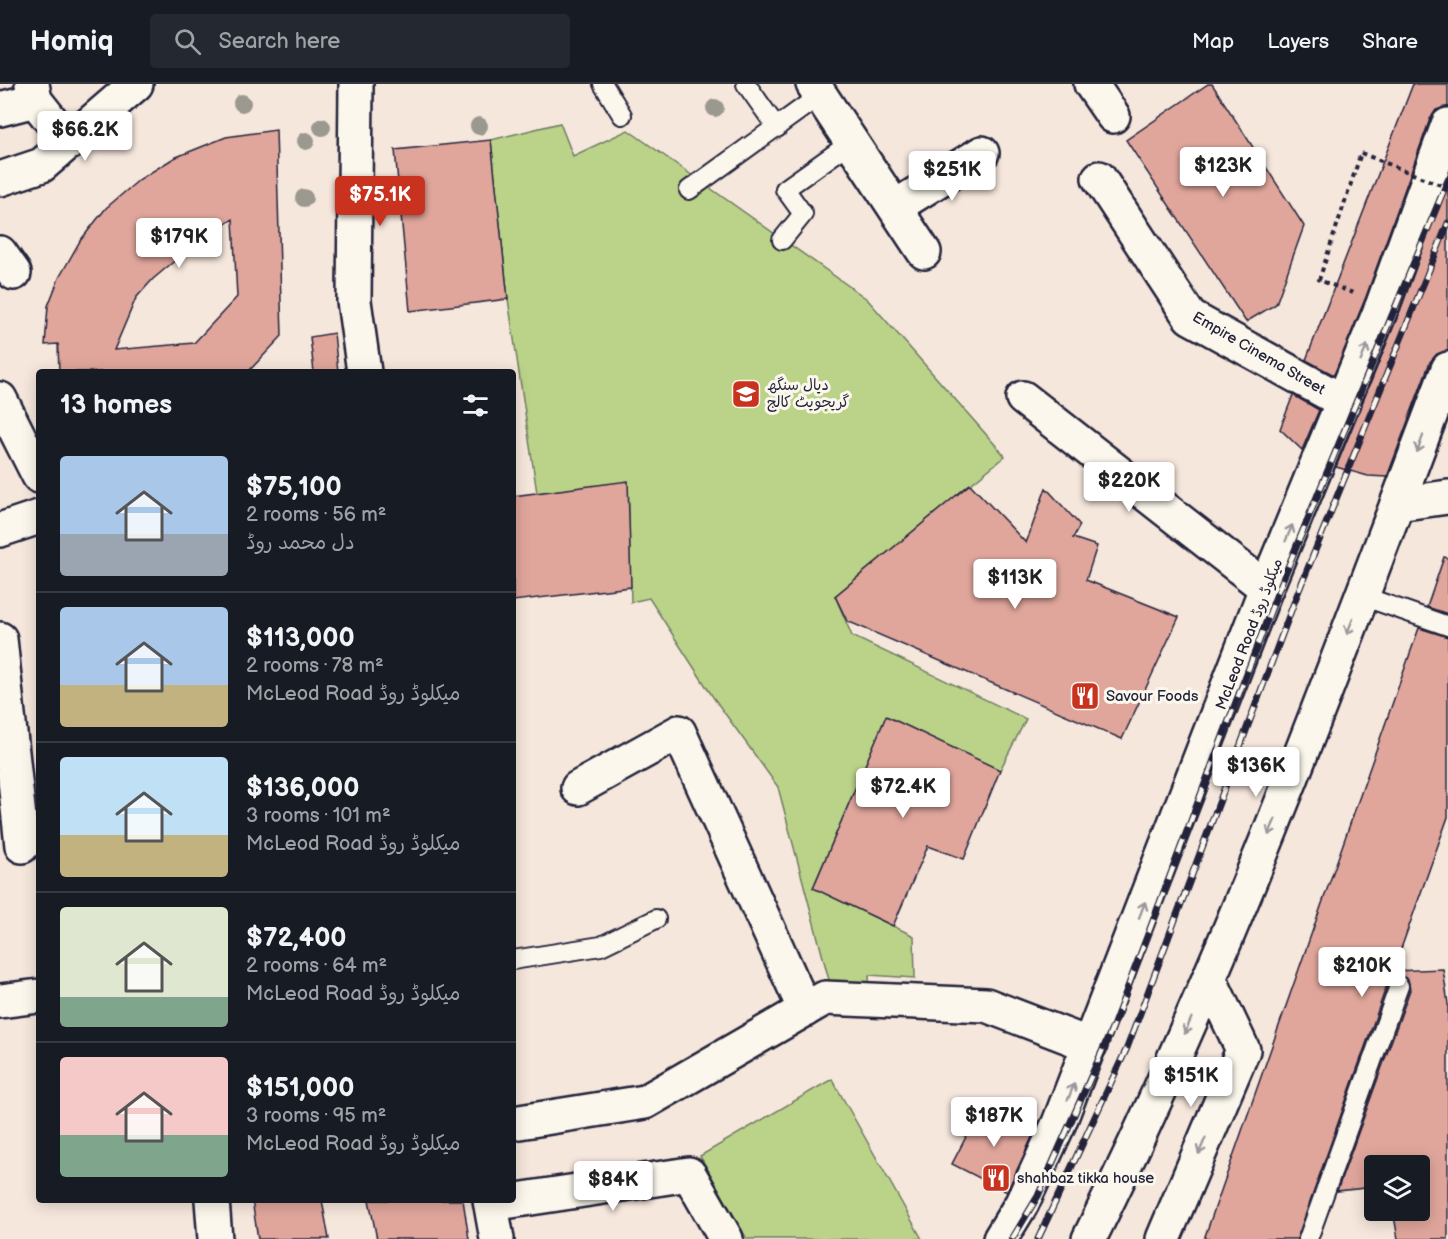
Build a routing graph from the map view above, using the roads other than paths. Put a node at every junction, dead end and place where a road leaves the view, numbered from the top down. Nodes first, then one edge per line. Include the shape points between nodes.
1 (136, 84) edge
2 (356, 84) edge
3 (603, 84) edge
4 (746, 84) edge
5 (1091, 84) edge
6 (824, 88) edge
7 (34, 92) edge
8 (0, 109) edge
9 (621, 115) dead end
10 (1113, 116) dead end
11 (1448, 125) edge
12 (777, 128) junction
13 (69, 142) junction
14 (850, 143) junction
15 (982, 153) dead end
16 (0, 178) edge
17 (1100, 178) dead end
18 (689, 190) dead end
19 (895, 207) junction
20 (782, 240) dead end
21 (924, 252) dead end
22 (364, 369) edge
23 (1448, 369) edge
24 (1023, 398) dead end
25 (0, 399) edge
26 (1344, 402) junction
27 (36, 470) edge
28 (1448, 497) edge
29 (1397, 504) junction
30 (36, 518) edge
31 (0, 530) edge
32 (1266, 588) junction
33 (1362, 596) junction
34 (1448, 626) edge
35 (0, 639) edge
36 (578, 788) dead end
37 (20, 847) edge
38 (656, 920) dead end
39 (516, 960) edge
40 (1209, 978) junction
41 (1399, 986) dead end
42 (36, 996) edge
43 (0, 1001) edge
44 (805, 1010) junction
45 (1090, 1045) junction
46 (516, 1123) edge
47 (516, 1198) edge
48 (212, 1203) edge
49 (491, 1203) edge
50 (215, 1239) edge
51 (497, 1239) edge
52 (726, 1239) edge
53 (1000, 1239) edge
54 (1089, 1239) edge
55 (1163, 1239) edge
56 (1308, 1239) edge

1 - 13 street
2 - 22 street via 354,301
3 - 9 lane
4 - 12 lane
5 - 10 street
6 - 12 lane
6 - 14 street
7 - 8 street
7 - 13 street
26 -> 11 street, McLeod Road میکلوڈ روڈ
12 - 18 lane
13 - 16 street via 42,165
14 - 19 street
14 - 20 lane via 785,189 803,214
15 - 19 street
17 - 26 street, Empire Cinema Street via 1190,317
19 - 21 street
23 -> 29 street
24 - 32 street
25 - 27 street
32 -> 26 street, McLeod Road میکلوڈ روڈ
28 - 29 street
29 - 33 street
30 - 31 street
45 -> 32 street, McLeod Road میکلوڈ روڈ
33 - 34 lane
33 -> 40 street
35 - 37 street
36 - 44 street via 679,732
38 - 39 lane via 601,946
40 -> 54 street
40 -> 55 street via 1244,1050
41 - 56 lane
42 - 43 street
44 - 45 street via 825,998 986,1005
44 - 46 street via 645,1102
53 -> 45 street, McLeod Road میکلوڈ روڈ via 1032,1183
47 - 52 street via 689,1174
48 - 50 street
49 - 51 street

